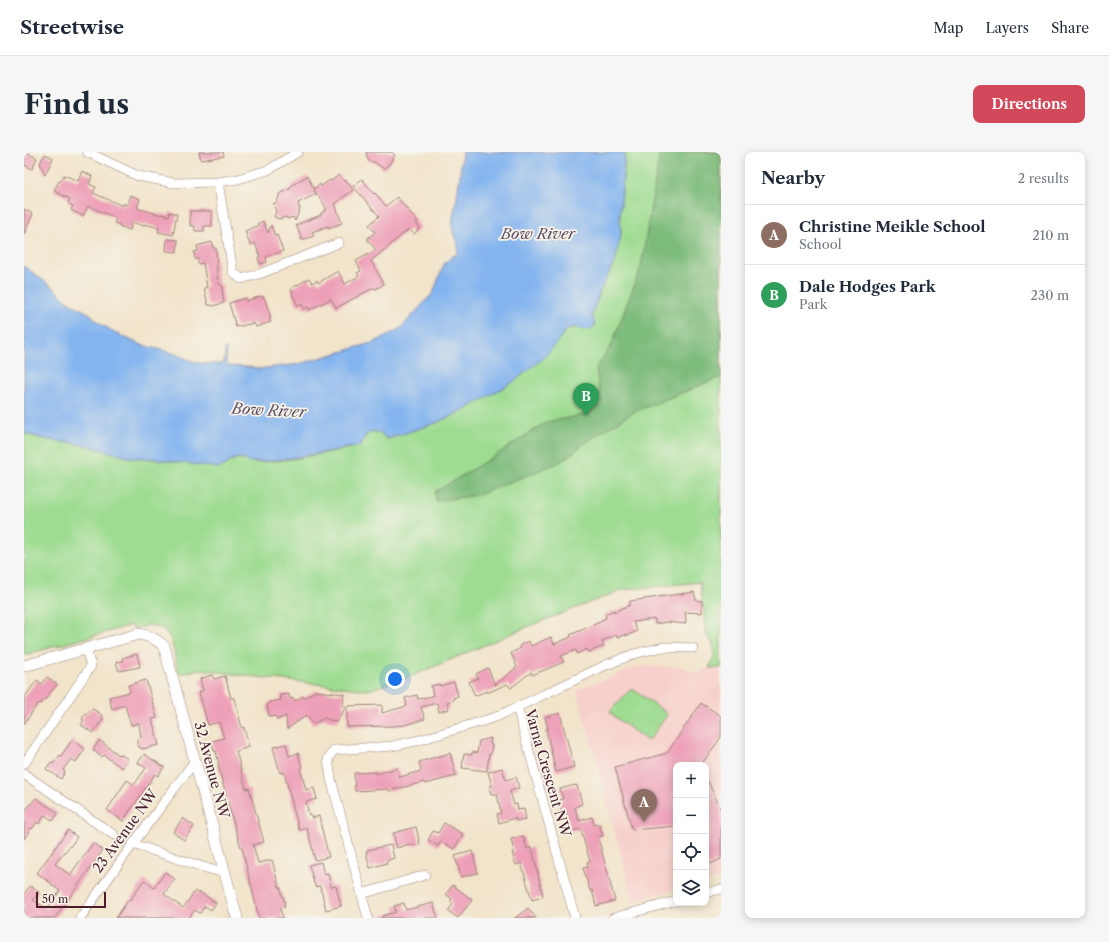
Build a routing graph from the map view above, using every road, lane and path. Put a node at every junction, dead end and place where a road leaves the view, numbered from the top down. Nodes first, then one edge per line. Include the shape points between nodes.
1 (87, 152) edge
2 (298, 152) edge
3 (97, 154) edge
4 (218, 182) junction
5 (339, 243) dead end
6 (693, 648) dead end
7 (86, 649) junction
8 (24, 666) edge
9 (517, 707) junction
10 (194, 762) junction
11 (24, 764) edge
12 (24, 774) edge
13 (114, 835) dead end
14 (133, 844) junction
15 (225, 873) junction
16 (425, 875) dead end
17 (721, 889) edge
18 (709, 892) edge
19 (362, 894) junction
20 (673, 902) edge
21 (80, 918) edge
22 (237, 918) edge
23 (368, 918) edge
24 (575, 918) edge
25 (613, 918) edge

1 - 3 street
2 - 4 street via 268,170
3 - 4 street via 138,176 174,183
4 - 5 street via 233,272 241,279
6 - 9 street via 663,647 634,654
7 - 8 street
7 - 10 street, 32 Avenue NW via 140,634 150,636 164,646
7 - 11 street via 91,666
9 - 19 street, Varna Crescent NW via 496,717 420,740 392,746 334,750 328,759 331,779
9 - 24 street, Varna Crescent NW
10 - 14 street, 23 Avenue NW
10 - 15 street, 32 Avenue NW
12 - 13 street
14 - 15 street
14 - 21 street, 23 Avenue NW
15 - 22 street, 32 Avenue NW
16 - 19 street
17 - 18 street
19 - 23 street, Varna Crescent NW
20 - 25 street

